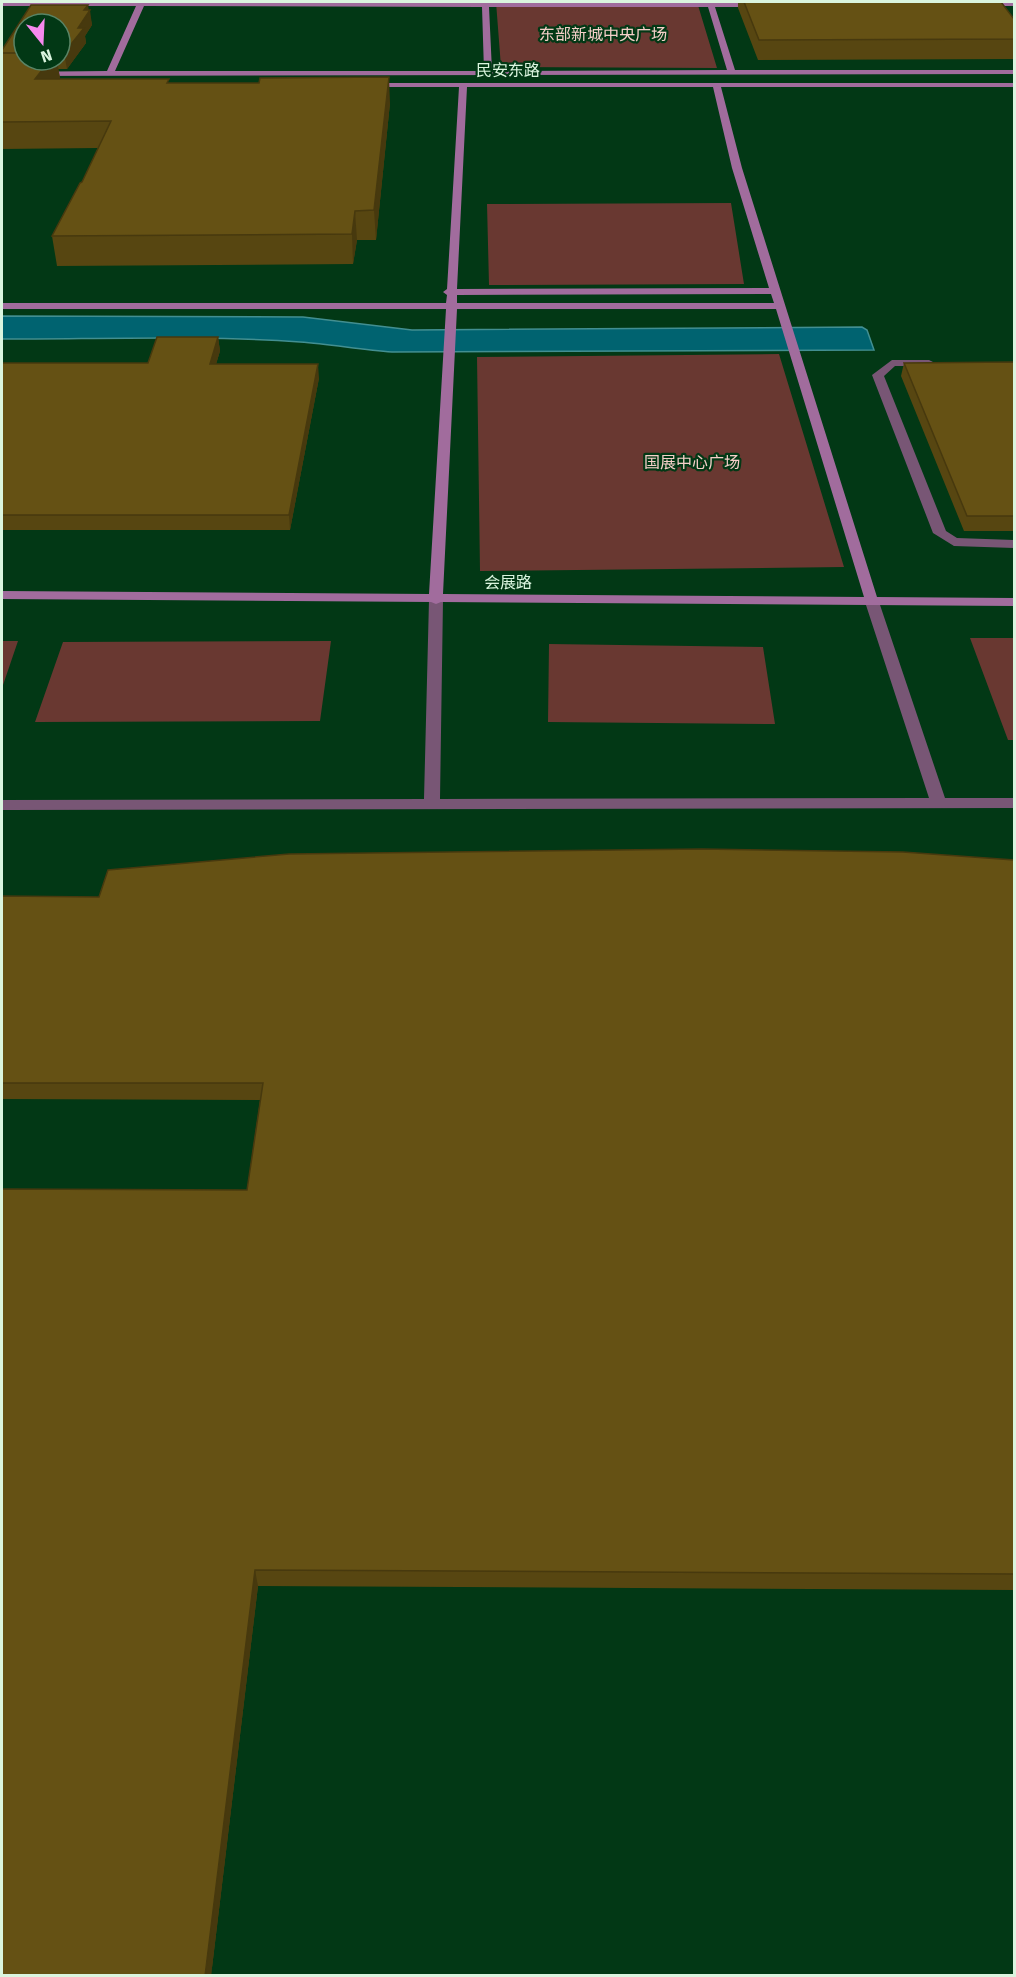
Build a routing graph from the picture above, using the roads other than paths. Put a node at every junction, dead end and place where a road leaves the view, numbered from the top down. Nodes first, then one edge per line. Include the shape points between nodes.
1 (141, 3) edge
2 (485, 3) edge
3 (710, 3) edge
4 (2, 4) edge
5 (968, 4) edge
6 (1014, 4) edge
7 (769, 5) edge
8 (488, 72) junction
9 (732, 72) junction
10 (1014, 72) edge
11 (110, 73) junction
12 (2, 74) edge
13 (357, 85) edge
14 (463, 85) junction
15 (1014, 85) edge
16 (717, 86) junction
17 (776, 291) junction
18 (445, 292) junction
19 (450, 305) junction
20 (2, 306) edge
21 (781, 306) junction
22 (937, 363) edge
23 (1014, 544) edge
24 (2, 595) edge
25 (436, 600) junction
26 (872, 602) junction
27 (1014, 602) edge
28 (938, 802) junction
29 (1014, 803) edge
30 (2, 805) edge
31 (432, 805) junction

1 - 2 street
1 - 4 street
1 - 11 street
2 - 3 street
2 - 8 street
3 - 7 street
3 - 9 street
5 - 6 street
8 - 9 street, 民安东路
8 - 11 street, 民安东路
9 - 10 street, 民安东路
11 - 12 street, 民安东路
13 - 14 street, 民安东路
14 - 16 street, 民安东路
14 - 18 street
15 - 16 street, 民安东路
16 - 17 street via 737,168
17 - 18 street
17 - 21 street
18 - 19 street
19 - 20 street
19 - 21 street
19 - 25 street
21 - 26 street
22 - 23 street via 892,363 878,375 940,533 954,542
24 - 25 street, 会展路
25 - 26 street, 会展路
25 - 31 street
26 - 27 street, 会展路
26 - 28 street
28 - 29 street
28 - 31 street
30 - 31 street

